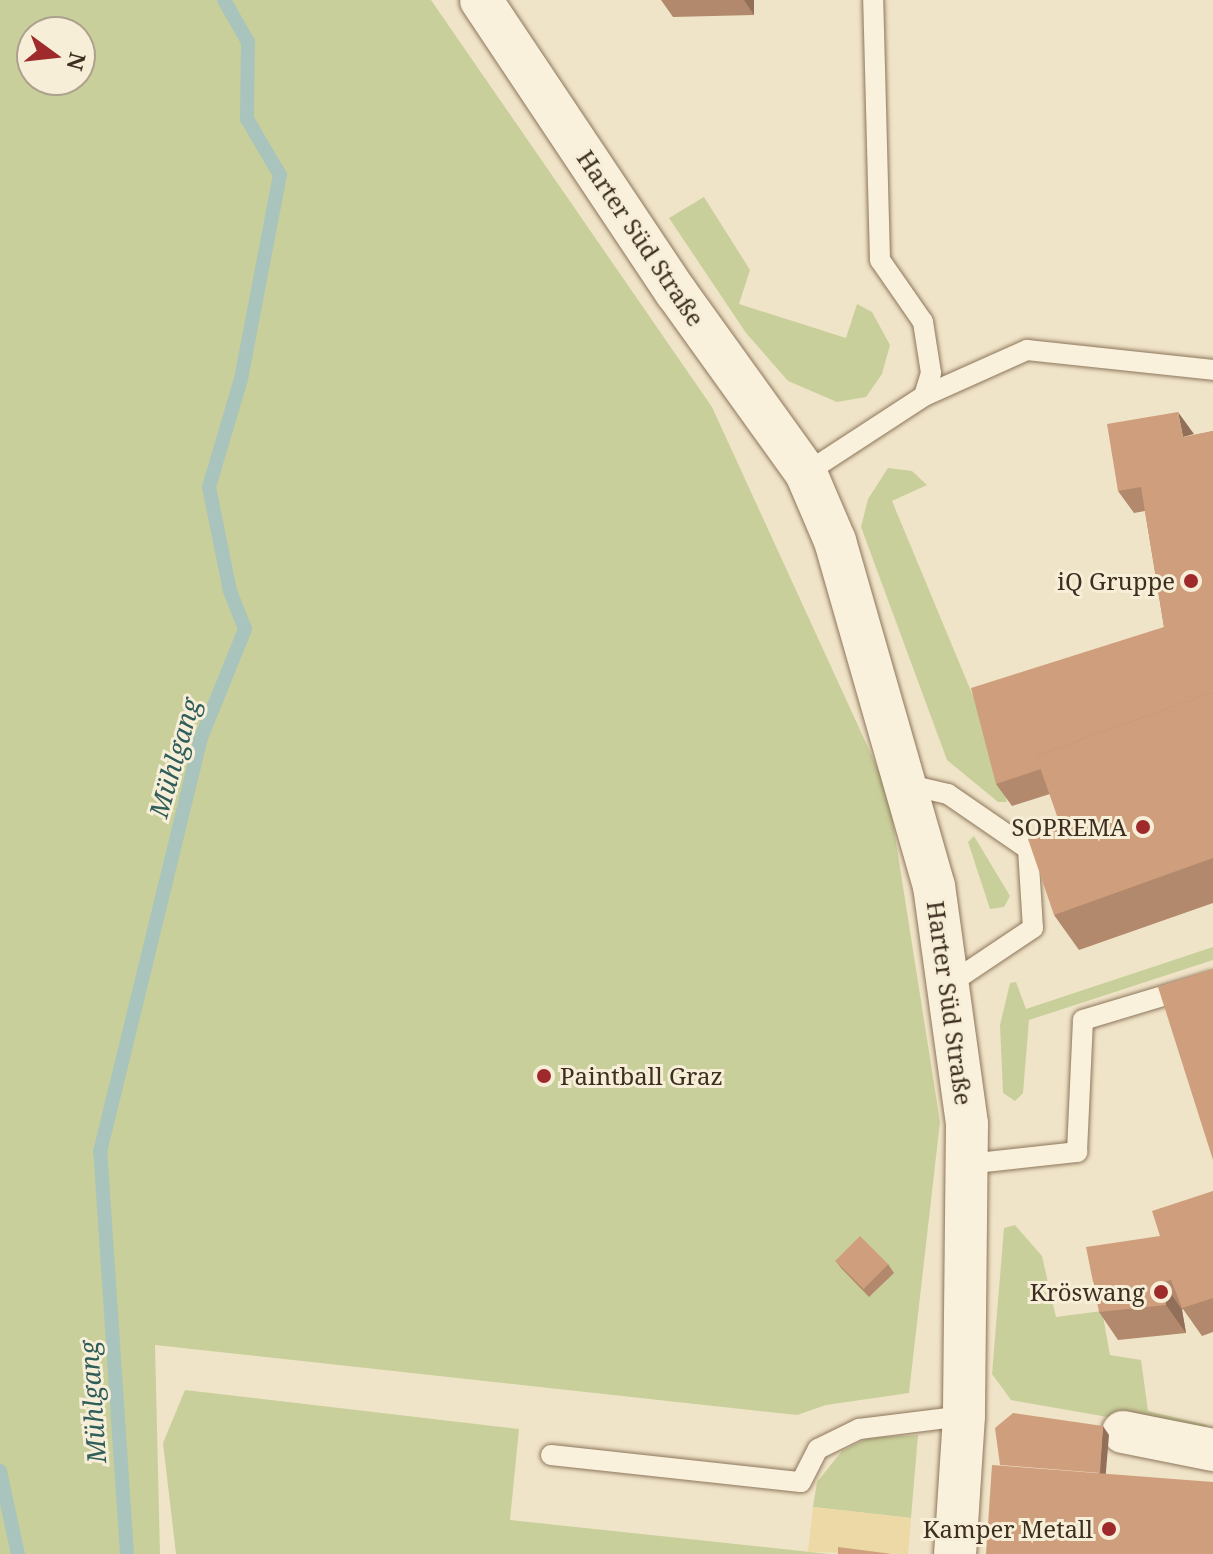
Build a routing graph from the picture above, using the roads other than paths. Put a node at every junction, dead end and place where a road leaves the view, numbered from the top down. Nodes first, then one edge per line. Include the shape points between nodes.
1 (481, 0) edge
2 (873, 0) edge
3 (1213, 370) edge
4 (924, 396) junction
5 (806, 473) junction
6 (905, 784) junction
7 (1213, 981) edge
8 (948, 985) junction
9 (967, 1164) junction
10 (964, 1416) junction
11 (1123, 1432) dead end
12 (1213, 1450) edge
13 (551, 1455) dead end
14 (955, 1554) edge

1 - 5 street, Harter Süd Straße via 676,292
2 - 4 lane via 880,260 923,322 931,373
3 - 4 lane via 1027,350
4 - 5 lane
5 - 6 street, Harter Süd Straße via 835,541
6 - 8 street, Harter Süd Straße via 934,886
6 - 8 lane via 948,794 1028,849 1033,928
7 - 9 lane via 1083,1020 1077,1152
8 - 9 street, Harter Süd Straße via 967,1124
9 - 10 street, Harter Süd Straße
10 - 13 lane via 859,1429 818,1449 801,1482
10 - 14 street, Harter Süd Straße
11 - 12 street

